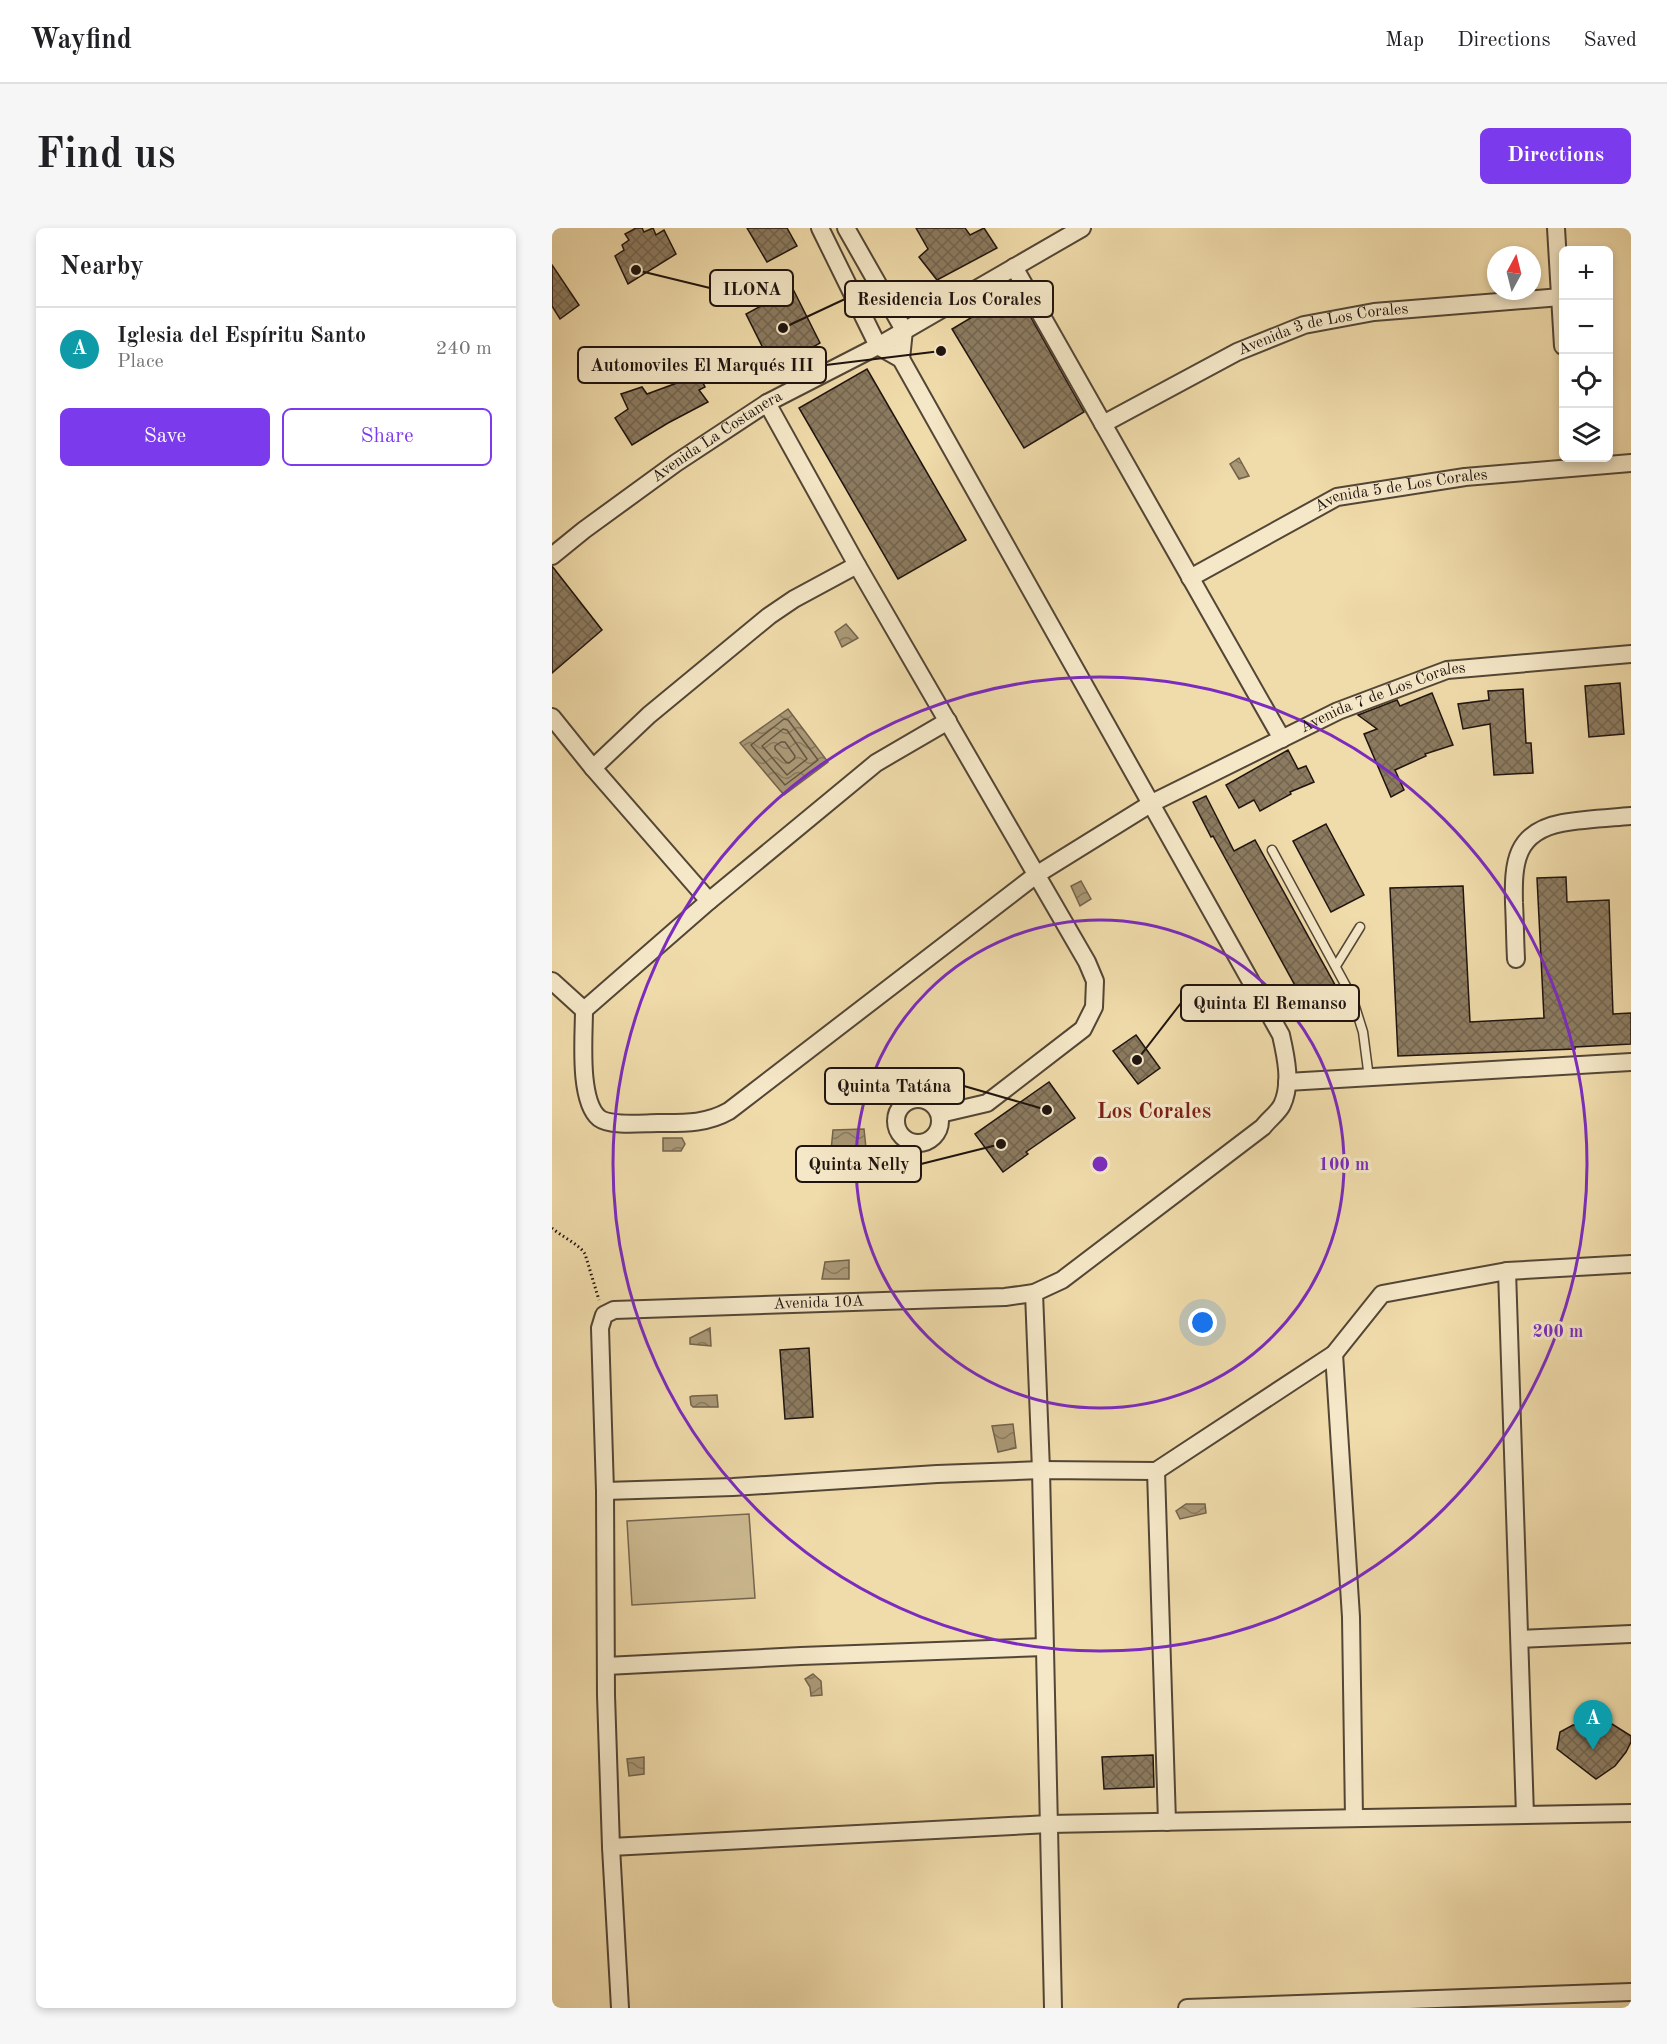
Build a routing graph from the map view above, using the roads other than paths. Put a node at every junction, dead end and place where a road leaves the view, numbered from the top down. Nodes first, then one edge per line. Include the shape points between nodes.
1 (820, 228) edge
2 (846, 228) edge
3 (1082, 228) edge
4 (1556, 228) edge
5 (1014, 267) junction
6 (1559, 269) edge
7 (1559, 297) edge
8 (904, 330) junction
9 (878, 345) junction
10 (901, 359) junction
11 (767, 403) junction
12 (1103, 424) junction
13 (1568, 463) edge
14 (1631, 463) edge
15 (552, 556) edge
16 (857, 565) junction
17 (1190, 578) junction
18 (1631, 654) edge
19 (552, 717) edge
20 (948, 721) junction
21 (1282, 739) junction
22 (593, 768) junction
23 (1152, 803) junction
24 (1631, 816) edge
25 (1272, 850) dead end
26 (1036, 875) junction
27 (709, 901) junction
28 (1360, 927) dead end
29 (1516, 958) dead end
30 (1336, 966) junction
31 (552, 981) edge
32 (584, 1010) junction
33 (1631, 1062) edge
34 (1369, 1078) junction
35 (1287, 1082) junction
36 (940, 1114) dead end
37 (1631, 1264) edge
38 (1507, 1271) junction
39 (1034, 1293) junction
40 (1334, 1354) junction
41 (1041, 1470) junction
42 (1156, 1471) junction
43 (605, 1491) junction
44 (1631, 1634) edge
45 (1520, 1639) junction
46 (1044, 1647) junction
47 (606, 1666) junction
48 (1631, 1812) edge
49 (1525, 1815) junction
50 (1354, 1818) junction
51 (1167, 1822) junction
52 (1049, 1824) junction
53 (611, 1847) junction
54 (1631, 1992) edge
55 (1341, 2005) edge
56 (620, 2008) edge
57 (1053, 2008) edge
58 (1187, 2008) edge

1 - 9 street
2 - 8 street
3 - 5 street, Avenida La Costanera
4 - 6 street
5 - 8 street, Avenida La Costanera
5 - 12 street
7 - 12 street, Avenida 3 de Los Corales via 1374,312 1304,325 1237,352
8 - 9 street, Avenida La Costanera
8 - 10 street
9 - 10 street
9 - 11 street, Avenida La Costanera
10 - 23 street, Avenida 10A
11 - 15 street, Avenida La Costanera via 676,463
11 - 16 street
12 - 17 street
13 - 14 street, Avenida 5 de Los Corales
13 - 17 street, Avenida 5 de Los Corales via 1337,497
16 - 20 street
16 - 22 street via 769,616 649,715
17 - 21 street
18 - 21 street, Avenida 7 de Los Corales via 1447,670 1338,711
19 - 22 street
20 - 26 street
20 - 27 street via 876,763
21 - 23 street, Avenida 7 de Los Corales
22 - 27 street
23 - 26 street, Avenida 7 de Los Corales
23 - 35 street, Avenida 10A via 1281,1035 1288,1061
24 - 29 street via 1560,824 1524,843 1513,873
25 - 30 lane
26 - 32 street, Avenida 7 de Los Corales via 716,1119 617,1124 599,1118 588,1101
26 - 36 street via 1087,962 1095,981 1094,1007 1083,1029 987,1103
27 - 32 street
28 - 30 lane
30 - 34 lane via 1352,997 1363,1032
31 - 32 street
33 - 34 street
34 - 35 street
35 - 39 street, Avenida 10A via 1282,1106 1263,1126 1062,1280
37 - 38 street
38 - 40 street via 1382,1294
38 - 45 street
39 - 41 street
39 - 43 street, Avenida 10A via 614,1310 604,1315 600,1328
40 - 42 street
40 - 50 street via 1351,1617
41 - 42 street
41 - 43 street
41 - 46 street
42 - 51 street
43 - 47 street
44 - 45 street
45 - 49 street
46 - 47 street
46 - 52 street
47 - 53 street
48 - 49 street
49 - 50 street
50 - 51 street
51 - 52 street
52 - 53 street
52 - 57 street
53 - 56 street
54 - 55 street
55 - 58 street

